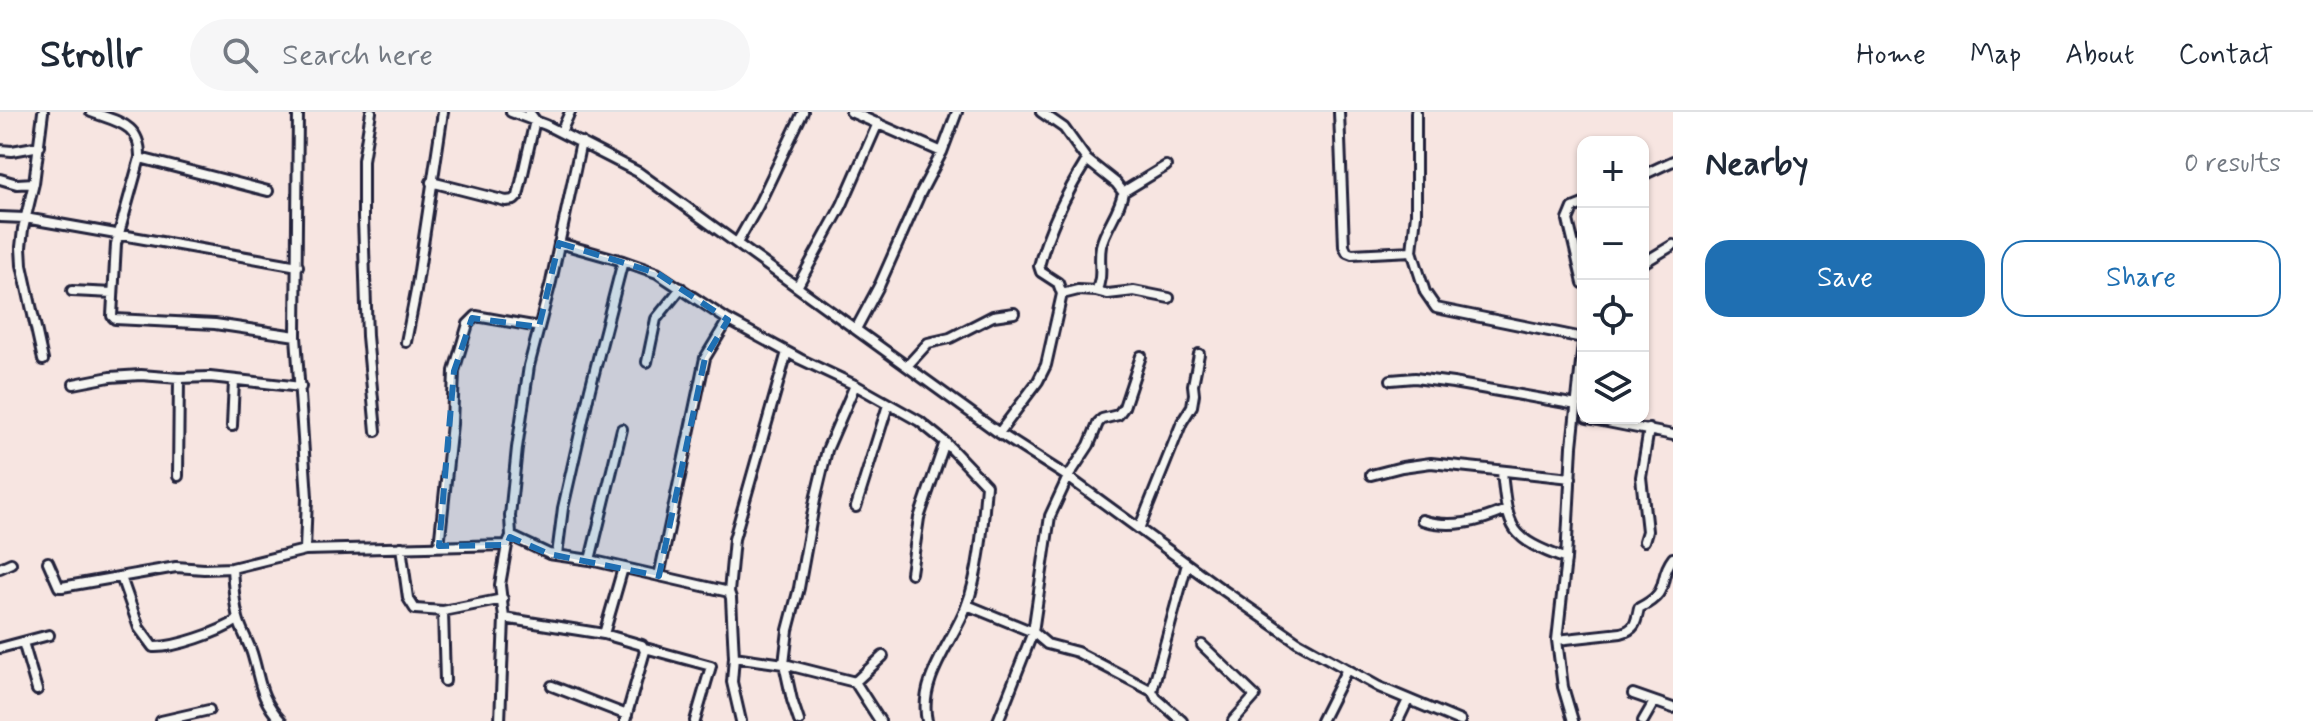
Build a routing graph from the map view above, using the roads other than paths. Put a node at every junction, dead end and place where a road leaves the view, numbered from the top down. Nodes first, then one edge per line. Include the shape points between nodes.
1 (43, 112) edge
2 (91, 112) edge
3 (298, 112) edge
4 (371, 112) edge
5 (443, 112) edge
6 (511, 112) edge
7 (570, 112) edge
8 (803, 112) edge
9 (851, 112) edge
10 (957, 112) edge
11 (1041, 112) edge
12 (1339, 112) edge
13 (1416, 112) edge
14 (532, 116) edge
15 (878, 123) junction
16 (561, 132) junction
17 (581, 142) junction
18 (40, 146) junction
19 (0, 150) edge
20 (942, 152) junction
21 (140, 158) junction
22 (1087, 160) junction
23 (1673, 161) edge
24 (1166, 166) dead end
25 (1649, 172) edge
26 (0, 179) edge
27 (431, 182) junction
28 (34, 183) junction
29 (268, 191) dead end
30 (1123, 192) junction
31 (1577, 206) edge
32 (0, 217) edge
33 (25, 218) junction
34 (118, 235) junction
35 (559, 243) junction
36 (737, 243) junction
37 (1673, 245) edge
38 (1412, 251) junction
39 (1649, 259) edge
40 (623, 261) junction
41 (298, 266) junction
42 (1582, 280) edge
43 (797, 287) junction
44 (681, 288) junction
45 (72, 291) dead end
46 (1096, 291) junction
47 (113, 293) junction
48 (1062, 294) junction
49 (1169, 298) dead end
50 (1014, 313) dead end
51 (728, 320) junction
52 (539, 327) junction
53 (856, 329) junction
54 (296, 336) junction
55 (1577, 340) edge
56 (406, 342) dead end
57 (787, 352) junction
58 (1199, 354) dead end
59 (1141, 356) dead end
60 (43, 360) dead end
61 (647, 362) dead end
62 (907, 366) junction
63 (179, 378) junction
64 (1391, 380) dead end
65 (234, 381) junction
66 (74, 384) dead end
67 (855, 385) junction
68 (301, 387) junction
69 (888, 405) junction
70 (1577, 405) edge
71 (1581, 424) edge
72 (1621, 424) edge
73 (232, 426) dead end
74 (622, 429) dead end
75 (1649, 429) junction
76 (376, 431) dead end
77 (999, 433) junction
78 (1673, 435) edge
79 (945, 442) junction
80 (1502, 472) junction
81 (1371, 475) dead end
82 (178, 476) dead end
83 (1068, 477) junction
84 (1571, 478) junction
85 (856, 507) dead end
86 (1506, 510) junction
87 (1422, 520) dead end
88 (1139, 529) junction
89 (509, 540) junction
90 (1644, 541) dead end
91 (439, 546) junction
92 (401, 547) junction
93 (305, 550) junction
94 (557, 555) junction
95 (1673, 558) edge
96 (1566, 559) junction
97 (590, 560) junction
98 (48, 562) dead end
99 (11, 563) dead end
100 (1187, 564) junction
101 (0, 568) edge
102 (232, 568) junction
103 (623, 568) junction
104 (911, 573) dead end
105 (659, 576) junction
106 (121, 577) junction
107 (729, 592) junction
108 (503, 599) junction
109 (967, 605) junction
110 (443, 611) junction
111 (504, 618) junction
112 (238, 620) junction
113 (1033, 632) junction
114 (604, 634) junction
115 (49, 635) dead end
116 (1557, 640) junction
117 (23, 642) junction
118 (1202, 645) dead end
119 (0, 648) edge
120 (645, 648) junction
121 (883, 656) dead end
122 (734, 657) junction
123 (784, 664) junction
124 (1347, 669) junction
125 (445, 681) dead end
126 (855, 682) junction
127 (552, 686) dead end
128 (37, 690) dead end
129 (1152, 691) junction
130 (1633, 694) dead end
131 (1408, 700) junction
132 (1654, 702) junction
133 (1673, 708) edge
134 (209, 710) dead end
135 (1434, 716) edge
136 (626, 718) edge
137 (161, 721) edge
138 (281, 721) edge
139 (500, 721) edge
140 (695, 721) edge
141 (741, 721) edge
142 (799, 721) edge
143 (880, 721) edge
144 (927, 721) edge
145 (998, 721) edge
146 (1182, 721) edge
147 (1233, 721) edge
148 (1321, 721) edge
149 (1398, 721) edge
150 (1460, 721) edge
151 (1573, 721) edge
152 (1643, 721) edge

1 - 18 street
2 - 21 street via 136,133
3 - 41 street
4 - 76 street via 363,160 363,218
5 - 27 street
6 - 14 street
7 - 16 street
8 - 36 street
9 - 15 street
10 - 20 street
11 - 22 street via 1064,128
12 - 38 street via 1347,252
13 - 38 street
14 - 16 street
14 - 27 street via 514,200
15 - 20 street
15 - 43 street via 842,205
16 - 17 street
17 - 35 street
17 - 36 street via 638,172
18 - 19 street
18 - 28 street
20 - 53 street
21 - 29 street
21 - 34 street
22 - 30 street
22 - 48 street via 1054,220 1039,266
23 - 25 street
24 - 30 street
26 - 28 street
27 - 56 street
28 - 33 street
30 - 46 street via 1101,247
31 - 42 street via 1568,220
32 - 33 street
33 - 34 street
33 - 60 street via 22,265
34 - 41 street
34 - 47 street
35 - 40 street
35 - 52 street
36 - 43 street
37 - 39 street
38 - 55 street via 1436,308
40 - 44 street
40 - 94 street via 563,508
41 - 54 street
43 - 53 street
44 - 51 street
44 - 61 street via 656,319
45 - 47 street
46 - 48 street
46 - 49 street
47 - 54 street via 112,316 121,321 215,324
48 - 77 street via 1046,365
50 - 62 street via 993,316 928,343
51 - 57 street
51 - 105 street via 705,358
52 - 89 street via 517,448
52 - 91 street via 476,316 468,324 454,371
53 - 62 street
54 - 68 street
57 - 67 street
57 - 107 street via 734,539
58 - 88 street via 1192,406
59 - 83 street via 1124,407 1098,423
62 - 77 street
63 - 65 street
63 - 66 street via 141,375
63 - 82 street
64 - 70 street via 1453,383
65 - 68 street
65 - 73 street
67 - 69 street
67 - 123 street via 827,450
68 - 93 street
69 - 79 street
69 - 85 street
71 - 84 street
72 - 75 street
74 - 97 street
75 - 78 street
75 - 90 street via 1641,477
77 - 83 street
79 - 104 street via 919,518
79 - 109 street via 986,485 982,541
80 - 81 street via 1431,463
80 - 84 street
80 - 86 street
83 - 88 street
83 - 113 street via 1050,516
84 - 96 street
86 - 87 street via 1470,523
86 - 96 street via 1515,532 1526,541
88 - 100 street
89 - 91 street
89 - 94 street
89 - 108 street via 500,585
91 - 92 street
92 - 93 street
92 - 110 street via 408,598 415,609
93 - 102 street
94 - 97 street
95 - 116 street via 1660,594 1639,608 1630,630
96 - 116 street
97 - 103 street
98 - 106 street via 59,587
99 - 101 street
100 - 124 street via 1298,642
100 - 129 street
102 - 106 street via 176,567
102 - 112 street
103 - 105 street
103 - 114 street
105 - 107 street
106 - 112 street via 139,628 153,647 166,648
107 - 122 street
108 - 110 street
108 - 111 street
109 - 113 street
109 - 144 street via 935,669
110 - 125 street
111 - 114 street
111 - 139 street
112 - 138 street via 261,689
113 - 129 street via 1047,644 1077,652
113 - 145 street
114 - 120 street
115 - 117 street
116 - 151 street
117 - 119 street
117 - 128 street
118 - 147 street via 1255,696
120 - 136 street
120 - 140 street via 711,666
121 - 126 street
122 - 123 street
122 - 141 street via 732,682
123 - 126 street
123 - 142 street
124 - 131 street
124 - 148 street
126 - 143 street
127 - 136 street
129 - 146 street
130 - 132 street
131 - 135 street
131 - 149 street
132 - 133 street
132 - 152 street
134 - 137 street
135 - 150 street

